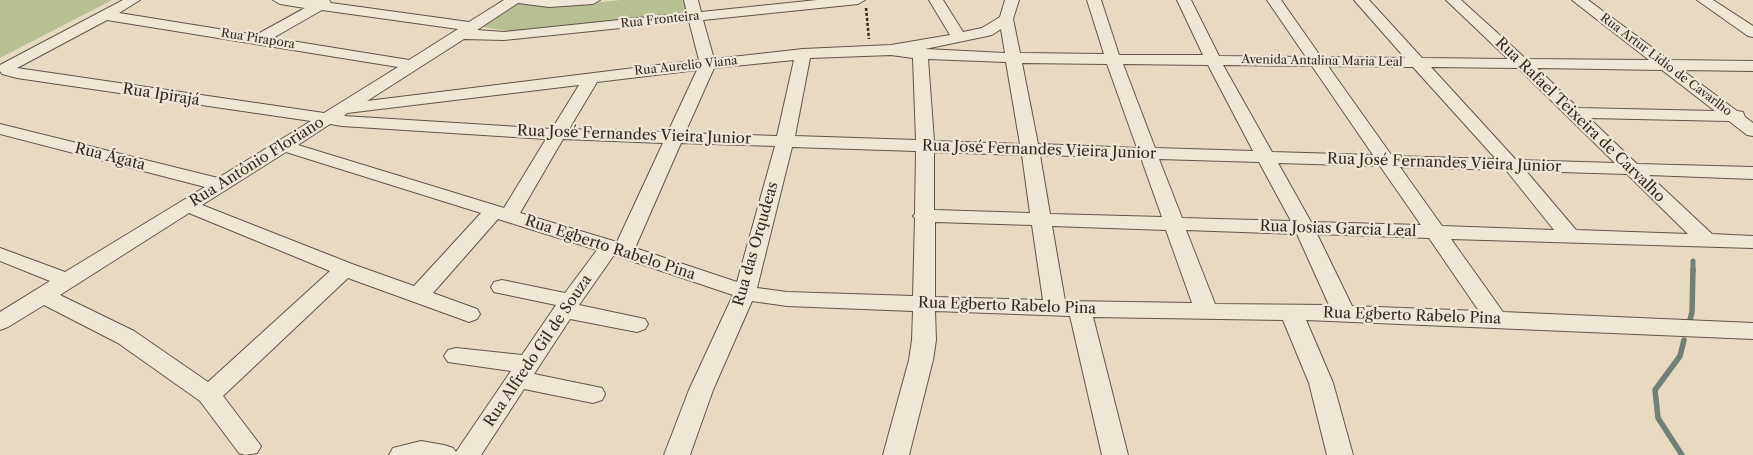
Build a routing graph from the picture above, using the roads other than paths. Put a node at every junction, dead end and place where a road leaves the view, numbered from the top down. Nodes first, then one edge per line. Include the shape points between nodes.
1 (133, 0) edge
2 (280, 0) edge
3 (514, 0) edge
4 (522, 0) edge
5 (593, 0) edge
6 (858, 0) edge
7 (936, 0) edge
8 (1012, 0) edge
9 (1094, 0) edge
10 (1184, 0) edge
11 (1274, 0) edge
12 (1361, 0) edge
13 (1453, 0) edge
14 (1579, 0) edge
15 (1704, 0) edge
16 (326, 3) edge
17 (694, 8) edge
18 (104, 15) junction
19 (1006, 19) junction
20 (468, 31) junction
21 (1753, 33) edge
22 (959, 38) junction
23 (260, 39) junction
24 (918, 50) junction
25 (803, 54) junction
26 (1014, 58) junction
27 (1113, 59) junction
28 (1214, 60) junction
29 (1315, 60) junction
30 (1418, 62) junction
31 (708, 64) junction
32 (1523, 64) junction
33 (412, 65) junction
34 (1666, 65) junction
35 (1753, 66) edge
36 (592, 77) junction
37 (343, 109) junction
38 (1574, 114) junction
39 (1733, 116) junction
40 (1753, 116) edge
41 (325, 119) junction
42 (0, 129) edge
43 (1753, 131) edge
44 (556, 134) junction
45 (674, 136) junction
46 (785, 141) junction
47 (284, 146) junction
48 (925, 146) junction
49 (1030, 150) junction
50 (1149, 154) junction
51 (1267, 157) junction
52 (1387, 160) junction
53 (1511, 165) junction
54 (1633, 169) junction
55 (1753, 173) edge
56 (221, 185) junction
57 (188, 206) junction
58 (501, 213) junction
59 (923, 216) junction
60 (1041, 220) junction
61 (1174, 225) junction
62 (1304, 228) junction
63 (1437, 232) junction
64 (1571, 237) junction
65 (1706, 240) junction
66 (1753, 242) edge
67 (616, 249) junction
68 (0, 254) edge
69 (345, 269) junction
70 (67, 280) junction
71 (502, 287) dead end
72 (745, 292) junction
73 (43, 295) junction
74 (420, 295) junction
75 (925, 303) junction
76 (567, 306) junction
77 (1055, 308) junction
78 (1080, 309) junction
79 (1206, 310) junction
80 (1291, 311) junction
81 (1344, 313) junction
82 (469, 314) dead end
83 (1496, 319) junction
84 (0, 322) edge
85 (637, 324) dead end
86 (1753, 331) edge
87 (456, 356) dead end
88 (522, 371) junction
89 (593, 394) dead end
90 (209, 395) junction
91 (248, 446) dead end
92 (467, 455) edge
93 (677, 455) edge
94 (896, 455) edge
95 (1115, 455) edge
96 (1340, 455) edge

1 - 18 street
2 - 16 street, Rua Fronteira
3 - 20 street, Rua Antônio Floriano
4 - 5 street via 549,4
6 - 17 street, Rua Fronteira
7 - 22 street
8 - 19 street
9 - 27 street
10 - 28 street
11 - 29 street
12 - 30 street
13 - 32 street, Rua Rafael Teixeira de Carvalho
14 - 34 street, Rua Artur Lidio de Cavarlho
15 - 21 street
16 - 20 street, Rua Fronteira
16 - 23 street
17 - 20 street, Rua Fronteira via 504,36
17 - 31 street
18 - 23 street, Rua Pirapora
18 - 41 street, Rua Ipirajá via 6,68 17,73
19 - 22 street, Rua Aurelio Viana via 987,32
19 - 26 street
20 - 33 street, Rua Antônio Floriano
22 - 24 street, Rua Aurelio Viana
23 - 33 street, Rua Pirapora
24 - 25 street, Rua Aurelio Viana
24 - 26 street, Avenida Antalina Maria Leal
24 - 48 street
25 - 31 street, Rua Aurelio Viana
25 - 46 street, Rua das Orqudeas
26 - 27 street, Avenida Antalina Maria Leal
26 - 49 street
27 - 28 street, Avenida Antalina Maria Leal
27 - 50 street
28 - 29 street, Avenida Antalina Maria Leal
28 - 51 street
29 - 30 street, Avenida Antalina Maria Leal
29 - 52 street
30 - 32 street, Avenida Antalina Maria Leal
30 - 53 street
31 - 36 street, Rua Aurelio Viana
31 - 45 street, Rua Alfredo Gil de Souza
32 - 34 street, Avenida Antalina Maria Leal
32 - 38 street, Rua Rafael Teixeira de Carvalho
33 - 37 street, Rua Antônio Floriano
34 - 35 street, Avenida Antalina Maria Leal
34 - 39 street, Rua Artur Lidio de Cavarlho
36 - 37 street, Rua Aurelio Viana
36 - 44 street
37 - 41 street, Rua Antônio Floriano
38 - 39 street
38 - 54 street, Rua Rafael Teixeira de Carvalho
39 - 40 street
39 - 43 street, Rua Artur Lidio de Cavarlho
41 - 44 street, Rua José Fernandes Vieira Junior
41 - 47 street, Rua Antônio Floriano
42 - 56 street, Rua Ágata
44 - 45 street, Rua José Fernandes Vieira Junior
44 - 58 street
45 - 46 street, Rua José Fernandes Vieira Junior
45 - 67 street, Rua Alfredo Gil de Souza
46 - 48 street, Rua José Fernandes Vieira Junior
46 - 72 street, Rua das Orqudeas
47 - 56 street, Rua Antônio Floriano
47 - 58 street, Rua Egberto Rabelo Pina
48 - 49 street, Rua José Fernandes Vieira Junior
48 - 59 street
49 - 50 street, Rua José Fernandes Vieira Junior
49 - 60 street
50 - 51 street, Rua José Fernandes Vieira Junior
50 - 61 street
51 - 52 street, Rua José Fernandes Vieira Junior
51 - 62 street
52 - 53 street, Rua José Fernandes Vieira Junior
52 - 63 street
53 - 54 street, Rua José Fernandes Vieira Junior
53 - 64 street
54 - 55 street, Rua José Fernandes Vieira Junior
54 - 65 street, Rua Rafael Teixeira de Carvalho
56 - 57 street, Rua Antônio Floriano
57 - 69 street
57 - 70 street, Rua Antônio Floriano
58 - 67 street, Rua Egberto Rabelo Pina
58 - 74 street
59 - 60 street, Rua Josias Garcia Leal
59 - 75 street
60 - 61 street, Rua Josias Garcia Leal
60 - 77 street
61 - 62 street, Rua Josias Garcia Leal
61 - 79 street
62 - 63 street, Rua Josias Garcia Leal
62 - 81 street
63 - 64 street, Rua Josias Garcia Leal
63 - 83 street
64 - 65 street, Rua Josias Garcia Leal
65 - 66 street, Rua Josias Garcia Leal
67 - 72 street, Rua Egberto Rabelo Pina
67 - 76 street, Rua Alfredo Gil de Souza
68 - 70 street
69 - 74 street
69 - 90 street
70 - 73 street, Rua Antônio Floriano
71 - 76 street
72 - 75 street, Rua Egberto Rabelo Pina via 787,299
72 - 93 street, Rua das Orqudeas via 701,390
73 - 84 street, Rua Antônio Floriano
73 - 90 street via 126,337
74 - 82 street
75 - 77 street, Rua Egberto Rabelo Pina
75 - 94 street via 921,360
76 - 85 street
76 - 88 street, Rua Alfredo Gil de Souza
77 - 78 street, Rua Egberto Rabelo Pina
78 - 79 street, Rua Egberto Rabelo Pina
78 - 95 street
79 - 80 street, Rua Egberto Rabelo Pina
80 - 81 street, Rua Egberto Rabelo Pina
80 - 96 street via 1321,383
81 - 83 street, Rua Egberto Rabelo Pina
83 - 86 street, Rua Egberto Rabelo Pina
87 - 88 street
88 - 89 street
88 - 92 street, Rua Alfredo Gil de Souza
90 - 91 street

